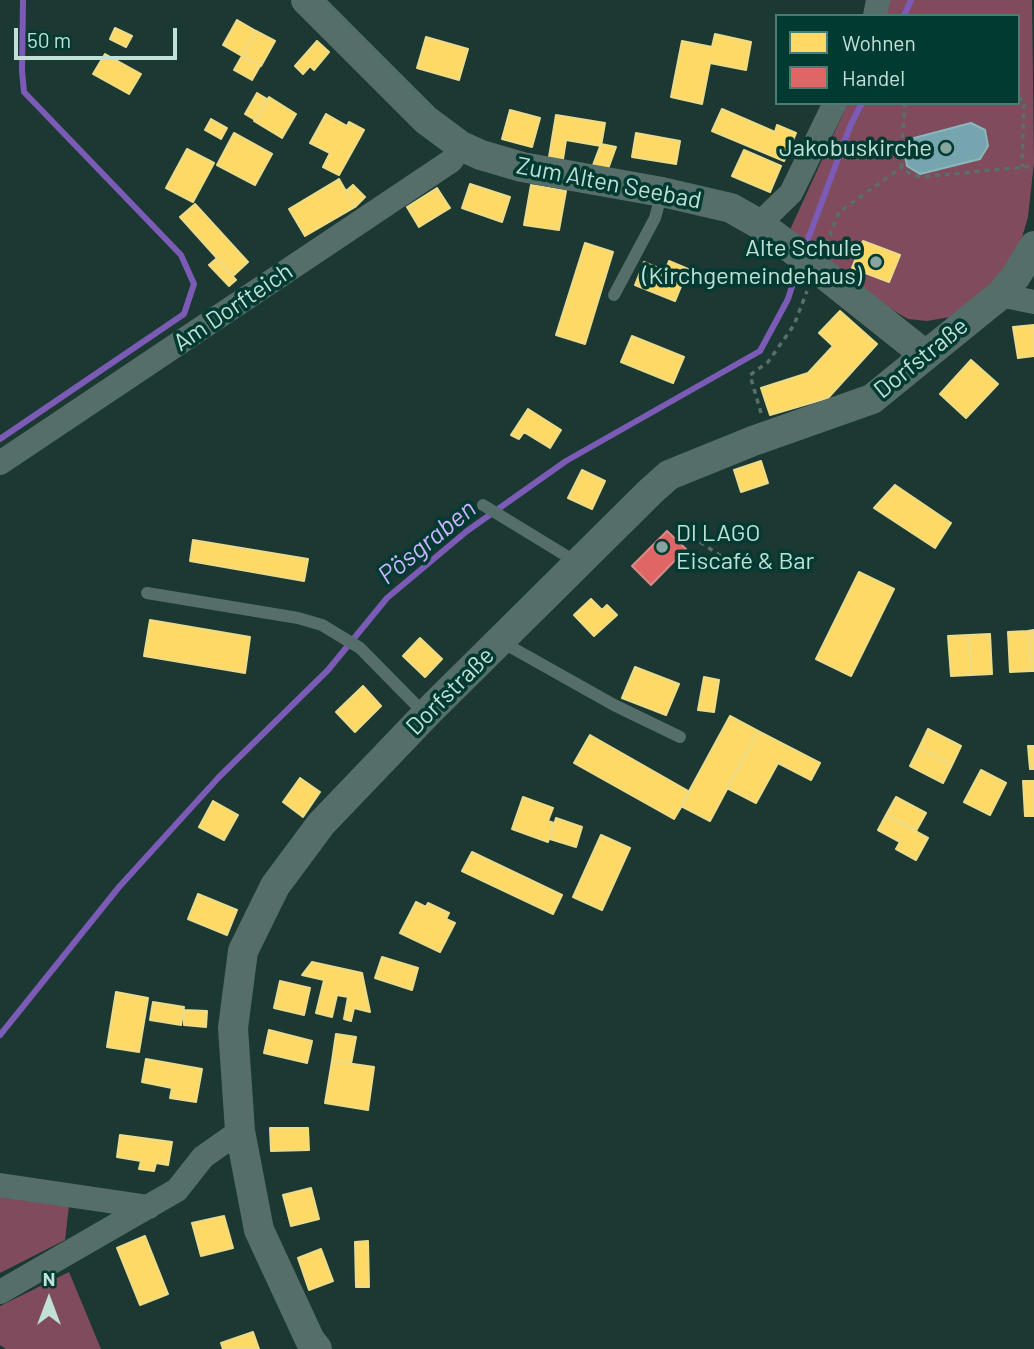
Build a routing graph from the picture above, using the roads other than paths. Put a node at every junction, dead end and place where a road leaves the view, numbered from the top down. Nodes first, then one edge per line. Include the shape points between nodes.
1 (306, 0) edge
2 (834, 105) edge
3 (461, 146) junction
4 (662, 192) junction
5 (759, 224) junction
6 (1034, 246) edge
7 (614, 295) dead end
8 (999, 295) junction
9 (1034, 302) edge
10 (924, 354) junction
11 (0, 463) edge
12 (483, 505) dead end
13 (578, 563) junction
14 (147, 593) dead end
15 (500, 640) junction
16 (426, 715) junction
17 (680, 737) dead end
18 (240, 1131) junction
19 (0, 1185) edge
20 (149, 1207) junction
21 (0, 1292) edge
22 (317, 1349) edge

1 - 3 street, Zum Alten Seebad via 426,120
2 - 5 street via 791,193
3 - 4 street, Zum Alten Seebad via 522,167
3 - 11 street, Am Dorfteich via 451,161
4 - 5 street, Zum Alten Seebad via 731,208
4 - 7 lane via 655,218
5 - 10 street, Zum Alten Seebad
6 - 8 street, Dorfstraße
8 - 9 street
8 - 10 street, Dorfstraße
10 - 13 street, Dorfstraße via 872,399 670,475
12 - 13 lane
13 - 15 street, Dorfstraße
14 - 16 lane via 322,625 360,649
15 - 16 street, Dorfstraße
15 - 17 lane
16 - 18 street, Dorfstraße via 321,824 275,886 243,951 233,1028
18 - 20 street via 203,1157 177,1190
18 - 22 street, Dorfstraße via 259,1230
19 - 20 street
20 - 21 street

